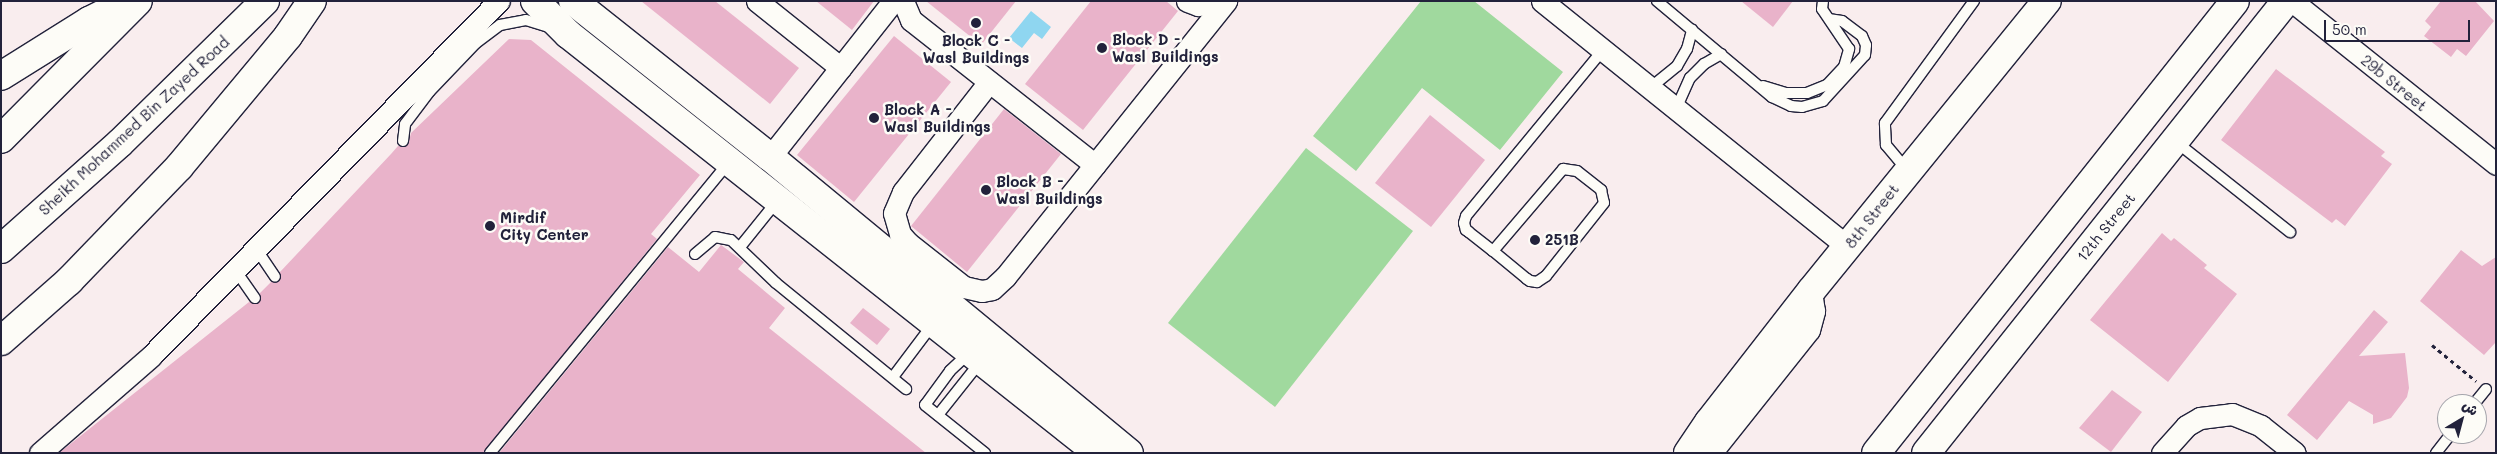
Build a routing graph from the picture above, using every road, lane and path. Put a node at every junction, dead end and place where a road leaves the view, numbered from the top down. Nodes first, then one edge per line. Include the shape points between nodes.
1 (129, 1) edge
2 (138, 1) edge
3 (265, 1) edge
4 (312, 1) edge
5 (499, 1) edge
6 (535, 1) edge
7 (572, 1) edge
8 (757, 1) edge
9 (893, 1) edge
10 (903, 1) edge
11 (1225, 1) edge
12 (1542, 1) edge
13 (1657, 1) edge
14 (1823, 1) edge
15 (1974, 1) edge
16 (2235, 1) edge
17 (2286, 1) edge
18 (2292, 1) edge
19 (1189, 2) edge
20 (2042, 4) edge
21 (1830, 19) junction
22 (1692, 30) junction
23 (568, 34) junction
24 (1195, 41) junction
25 (1603, 50) junction
26 (1722, 54) junction
27 (841, 68) junction
28 (1, 76) edge
29 (989, 82) junction
30 (1758, 84) junction
31 (1650, 88) junction
32 (1676, 109) junction
33 (1, 139) edge
34 (403, 141) dead end
35 (2175, 141) junction
36 (770, 157) junction
37 (730, 161) junction
38 (2496, 164) edge
39 (1095, 165) junction
40 (1908, 171) junction
41 (779, 199) junction
42 (2290, 232) dead end
43 (740, 247) junction
44 (1848, 247) junction
45 (1, 250) edge
46 (257, 250) junction
47 (1493, 251) junction
48 (695, 254) dead end
49 (888, 256) junction
50 (236, 271) junction
51 (275, 278) dead end
52 (1811, 291) junction
53 (255, 298) dead end
54 (933, 324) junction
55 (1, 341) edge
56 (2432, 345) dead end
57 (975, 357) junction
58 (892, 377) junction
59 (906, 389) dead end
60 (2486, 389) joint
61 (2482, 394) edge
62 (938, 415) junction
63 (1087, 417) junction
64 (1708, 422) junction
65 (1928, 452) edge
66 (40, 453) edge
67 (490, 453) edge
68 (985, 453) edge
69 (1098, 453) edge
70 (1130, 453) edge
71 (1673, 453) edge
72 (1688, 453) edge
73 (1710, 453) edge
74 (1876, 453) edge
75 (2162, 453) edge
76 (2295, 453) edge

1 - 28 main road via 89,21
2 - 33 main road
3 - 45 main road, Sheikh Mohammed Bin Zayed Road via 120,143
4 - 55 main road via 288,36 179,167 69,282
5 - 46 street
6 - 23 main road
7 - 36 main road
8 - 27 street
9 - 27 street
10 - 29 street via 911,20
11 - 19 street
11 - 24 street
12 - 25 street
13 - 22 lane
14 - 21 lane via 1822,9
15 - 40 lane via 1886,123 1886,145
16 - 74 main road
17 - 35 main road, 12th Street
18 - 38 street, 29b Street
19 - 24 street via 1196,22
20 - 40 main road, 8th Street
21 - 30 lane via 1849,49 1847,62 1835,78 1818,90 1797,94
21 - 30 lane via 1842,21 1858,32 1866,45 1862,60 1831,94 1813,105 1791,106 1772,97
22 - 26 lane
22 - 31 lane via 1687,49 1677,66
23 - 34 lane via 526,20 500,25 476,43 430,91 405,124
23 - 37 main road
24 - 39 street
25 - 31 street
25 - 47 lane via 1466,216 1466,230
26 - 30 lane
26 - 32 lane via 1704,64 1690,78
27 - 36 street
29 - 39 street
29 - 39 street via 897,202 896,224 900,234 964,287 982,291 992,289 1005,277
31 - 32 street
32 - 44 street
35 - 42 lane
35 - 65 main road, 12th Street
36 - 49 main road
37 - 41 main road
37 - 49 main road via 743,158 755,162 857,244
37 - 67 lane
40 - 44 main road, 8th Street
41 - 43 lane
41 - 54 main road
43 - 48 lane via 726,238 715,237
43 - 58 lane via 772,280
44 - 52 main road, 8th Street
46 - 50 street
46 - 51 lane
47 - 47 lane via 1530,280 1540,281 1602,206 1604,193 1576,171 1570,168 1560,170
49 - 63 main road
50 - 53 lane
50 - 66 street via 151,356
52 - 64 main road, 8th Street
52 - 73 street via 1814,311 1809,330
54 - 57 main road
54 - 58 lane
56 - 60 path
57 - 62 lane
57 - 62 lane via 950,371 925,405
57 - 63 main road via 977,350 992,352 1049,396
57 - 69 main road
58 - 59 lane
60 - 61 lane
62 - 68 lane
63 - 70 main road
64 - 71 main road, 8th Street
64 - 72 main road, 8th Street
75 - 76 street via 2186,426 2200,418 2232,414 2261,426

